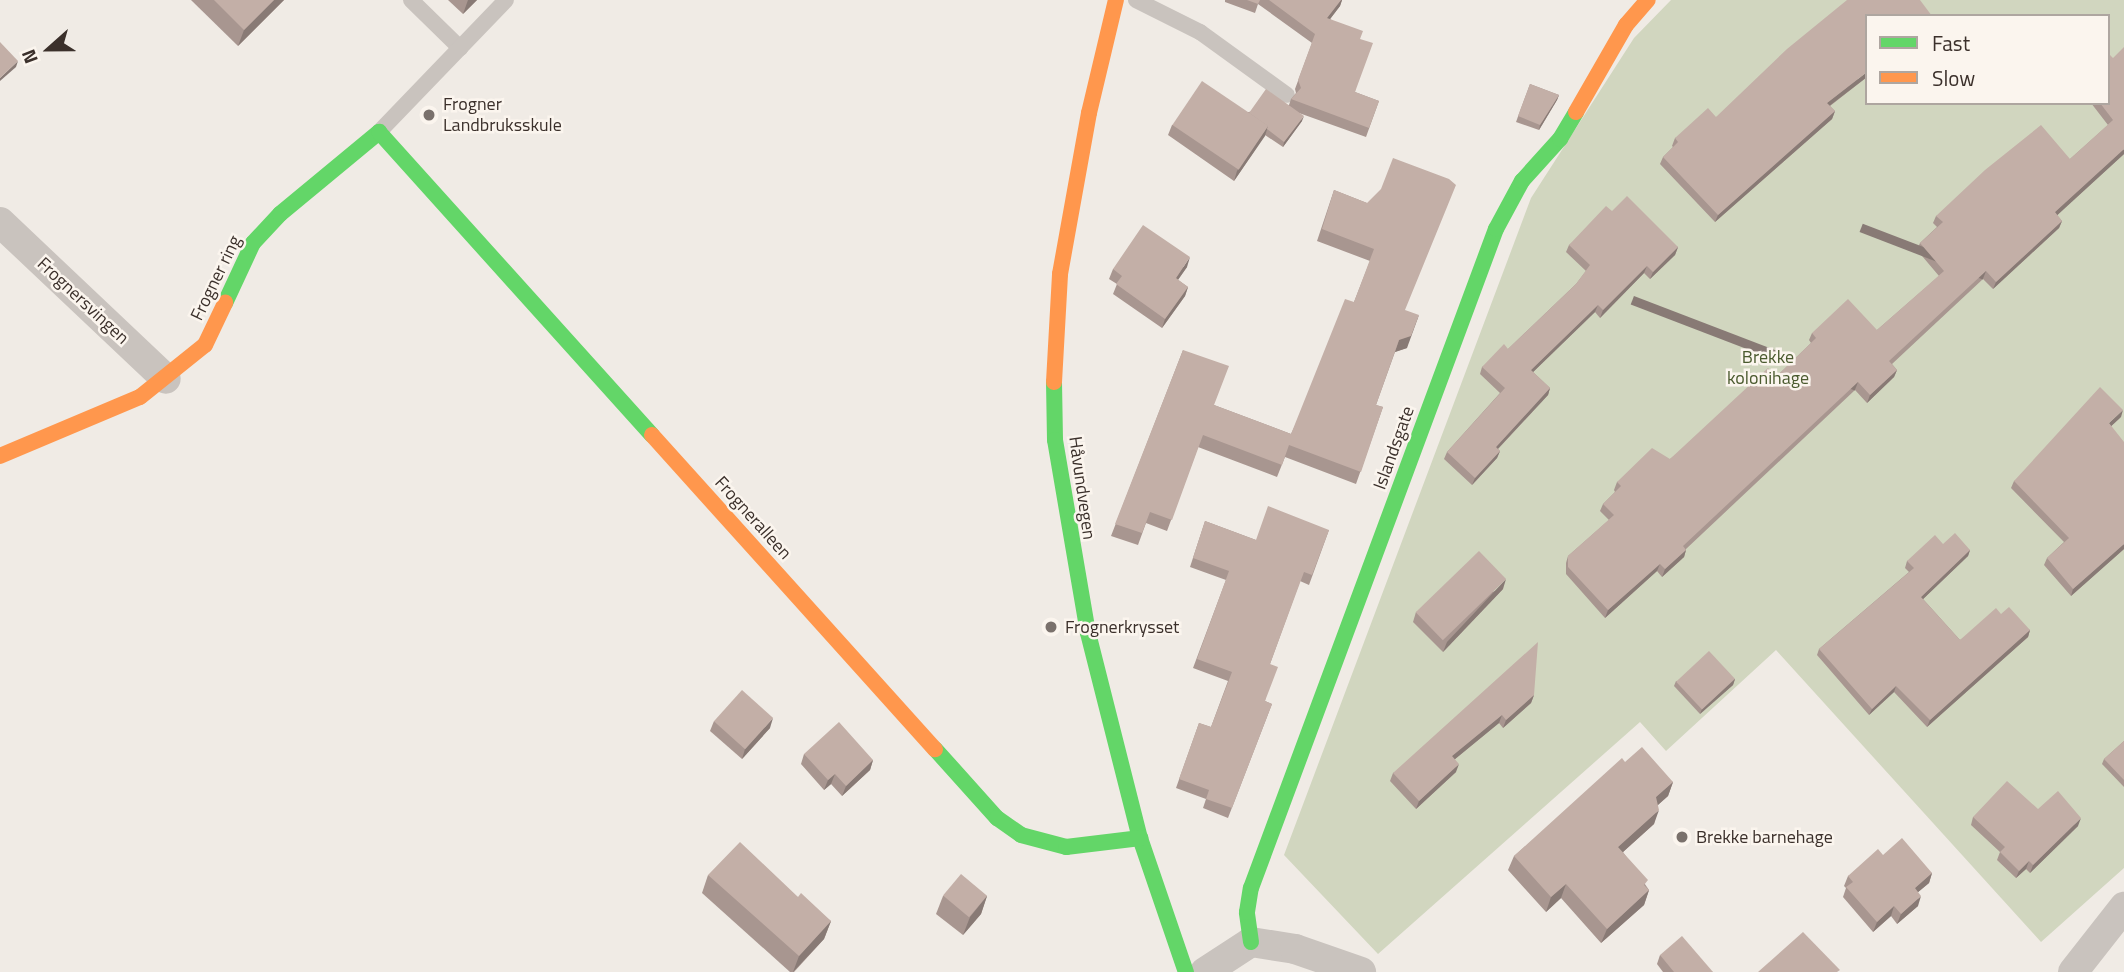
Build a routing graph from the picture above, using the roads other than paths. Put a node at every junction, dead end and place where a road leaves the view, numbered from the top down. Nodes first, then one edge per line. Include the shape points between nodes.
1 (411, 0) edge
2 (506, 0) edge
3 (1116, 0) edge
4 (1136, 0) edge
5 (1648, 0) edge
6 (460, 48) junction
7 (1287, 95) dead end
8 (379, 132) junction
9 (0, 222) edge
10 (166, 380) junction
11 (0, 456) edge
12 (1140, 838) junction
13 (2124, 907) edge
14 (1251, 942) junction
15 (1186, 972) edge
16 (1205, 972) edge
17 (1361, 972) edge
18 (2073, 972) edge

1 - 6 lane
2 - 6 lane
3 - 12 street, Håvundvegen via 1060,274 1053,371 1055,440 1070,543
4 - 7 lane via 1200,32
5 - 14 street, Islandsgate via 1626,25 1560,139 1522,181 1496,229 1251,888 1247,912
6 - 8 lane
8 - 10 street, Frogner ring via 280,214 253,243 205,345
8 - 12 street, Frogneralleen via 997,818 1021,835 1066,847
9 - 10 street, Frognersvingen
10 - 11 street, Frogner ring via 139,397
12 - 15 street, Håvundvegen
13 - 18 street
14 - 16 street
14 - 17 street via 1295,949

